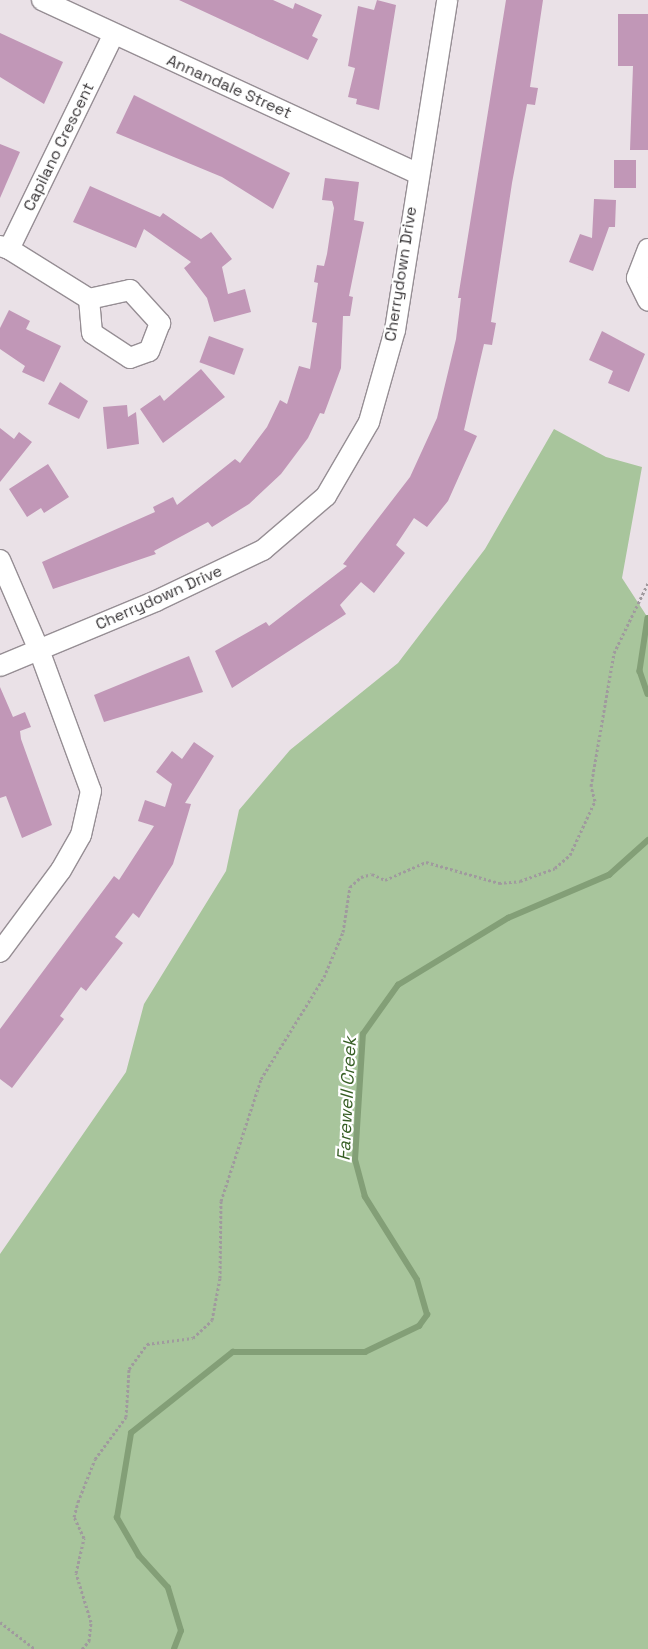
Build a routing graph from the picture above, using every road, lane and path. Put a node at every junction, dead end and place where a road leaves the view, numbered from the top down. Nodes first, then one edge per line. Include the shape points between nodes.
1 (42, 0) edge
2 (447, 0) edge
3 (113, 36) junction
4 (417, 173) junction
5 (5, 248) edge
6 (648, 249) edge
7 (89, 299) dead end
8 (648, 302) edge
9 (0, 560) edge
10 (648, 582) edge
11 (39, 650) junction
12 (0, 666) edge
13 (0, 952) edge
14 (0, 1622) edge
15 (35, 1649) edge
16 (82, 1649) edge

1 - 3 street, Annandale Street
2 - 4 street, Cherrydown Drive
3 - 4 street, Annandale Street
3 - 5 street, Capilano Crescent
4 - 11 street, Cherrydown Drive via 392,340 369,422 326,496 263,550
5 - 7 street
6 - 8 street via 637,278
9 - 11 street
10 - 16 path via 614,653 591,786 595,801 570,855 555,868 520,882 499,883 426,862 385,880 372,874 362,877 350,887 340,940 324,977 261,1079 221,1201 220,1278 212,1320 193,1338 147,1344 129,1369 126,1417 95,1460 78,1502 74,1517 84,1538 76,1573 91,1622 89,1641
11 - 12 street, Cherrydown Drive
11 - 13 street via 91,791 82,835
14 - 15 path

